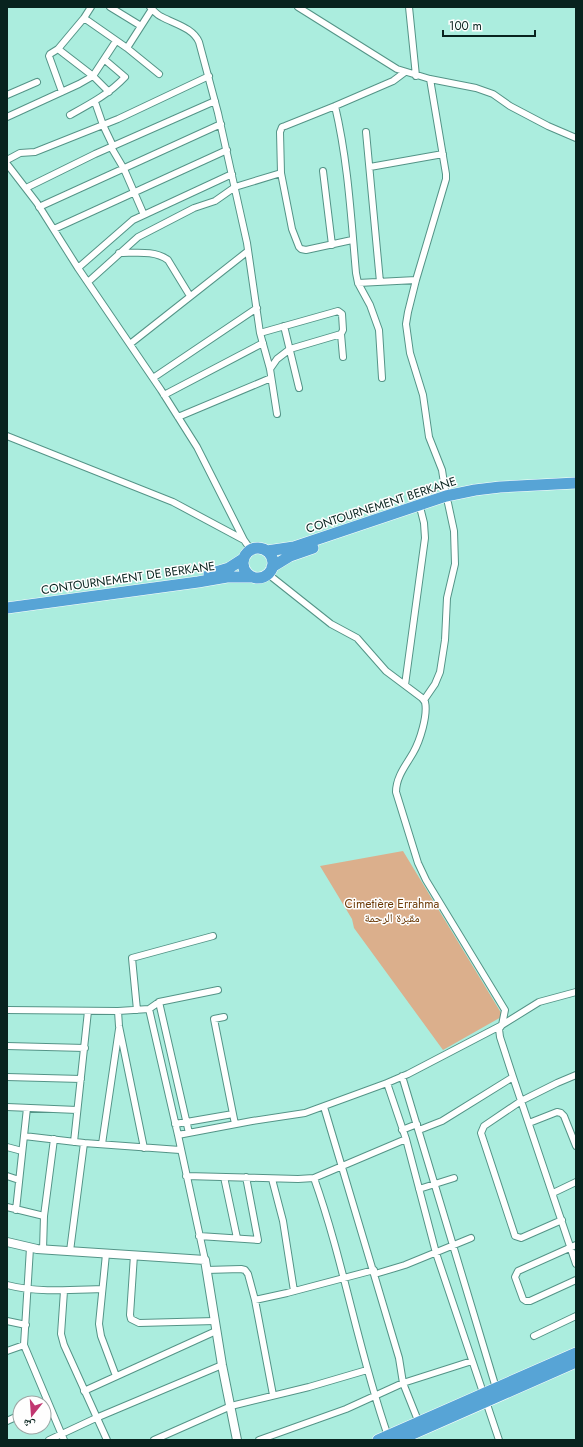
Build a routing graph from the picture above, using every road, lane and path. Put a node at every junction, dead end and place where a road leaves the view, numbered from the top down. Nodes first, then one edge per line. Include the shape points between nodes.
1 (91, 7) edge
2 (110, 7) edge
3 (298, 7) edge
4 (409, 7) edge
5 (151, 8) edge
6 (84, 18) junction
7 (141, 26) junction
8 (116, 41) junction
9 (127, 48) junction
10 (58, 49) junction
11 (105, 60) junction
12 (405, 72) junction
13 (159, 74) dead end
14 (93, 76) junction
15 (209, 76) junction
16 (416, 76) junction
17 (430, 79) junction
18 (37, 82) dead end
19 (62, 92) junction
20 (109, 92) junction
21 (7, 95) edge
22 (215, 101) junction
23 (95, 102) junction
24 (335, 106) junction
25 (70, 115) dead end
26 (7, 117) edge
27 (221, 124) junction
28 (103, 125) junction
29 (366, 132) dead end
30 (576, 138) edge
31 (112, 146) junction
32 (227, 150) junction
33 (443, 154) junction
34 (7, 160) edge
35 (7, 164) edge
36 (370, 167) junction
37 (124, 168) junction
38 (324, 172) dead end
39 (281, 173) junction
40 (232, 174) junction
41 (26, 188) junction
42 (235, 188) junction
43 (135, 191) junction
44 (39, 207) junction
45 (144, 215) junction
46 (54, 229) junction
47 (352, 240) junction
48 (332, 244) junction
49 (248, 251) junction
50 (119, 253) junction
51 (78, 268) junction
52 (416, 280) junction
53 (88, 282) junction
54 (380, 282) junction
55 (358, 283) junction
56 (190, 296) junction
57 (257, 308) junction
58 (284, 326) junction
59 (260, 333) junction
60 (341, 334) junction
61 (263, 343) junction
62 (130, 344) junction
63 (290, 349) junction
64 (344, 357) dead end
65 (270, 369) junction
66 (153, 378) junction
67 (271, 378) junction
68 (382, 378) dead end
69 (299, 388) dead end
70 (164, 395) junction
71 (277, 414) dead end
72 (178, 417) junction
73 (7, 436) edge
74 (576, 483) edge
75 (576, 490) edge
76 (447, 500) junction
77 (421, 511) junction
78 (244, 540) junction
79 (251, 550) junction
80 (267, 551) junction
81 (243, 559) junction
82 (270, 570) junction
83 (252, 577) junction
84 (7, 601) edge
85 (7, 608) edge
86 (405, 685) junction
87 (424, 700) junction
88 (213, 936) dead end
89 (218, 990) dead end
90 (576, 992) edge
91 (159, 1002) junction
92 (148, 1009) junction
93 (7, 1010) edge
94 (137, 1010) junction
95 (88, 1011) junction
96 (118, 1011) junction
97 (224, 1017) dead end
98 (502, 1025) junction
99 (119, 1026) junction
100 (7, 1046) edge
101 (84, 1048) junction
102 (576, 1075) edge
103 (402, 1076) junction
104 (7, 1077) edge
105 (513, 1077) junction
106 (81, 1079) junction
107 (387, 1083) junction
108 (521, 1101) junction
109 (7, 1107) edge
110 (324, 1107) junction
111 (27, 1108) junction
112 (77, 1110) junction
113 (233, 1114) junction
114 (186, 1121) junction
115 (529, 1123) junction
116 (175, 1124) junction
117 (235, 1124) junction
118 (418, 1127) junction
119 (402, 1130) junction
120 (189, 1133) junction
121 (178, 1135) junction
122 (24, 1136) junction
123 (54, 1139) junction
124 (406, 1139) junction
125 (74, 1142) junction
126 (84, 1143) junction
127 (102, 1144) junction
128 (7, 1146) edge
129 (576, 1146) edge
130 (144, 1148) junction
131 (180, 1150) junction
132 (22, 1151) junction
133 (343, 1166) junction
134 (7, 1176) edge
135 (186, 1176) junction
136 (224, 1177) junction
137 (246, 1177) junction
138 (314, 1178) junction
139 (454, 1178) dead end
140 (272, 1179) junction
141 (19, 1180) junction
142 (576, 1182) edge
143 (435, 1184) junction
144 (419, 1189) junction
145 (553, 1193) junction
146 (7, 1207) edge
147 (16, 1210) junction
148 (44, 1216) junction
149 (562, 1220) junction
150 (199, 1236) junction
151 (237, 1238) junction
152 (471, 1238) dead end
153 (7, 1242) edge
154 (454, 1245) junction
155 (573, 1247) edge
156 (30, 1248) junction
157 (43, 1250) junction
158 (70, 1251) junction
159 (436, 1253) junction
160 (106, 1254) junction
161 (134, 1256) junction
162 (205, 1260) junction
163 (576, 1264) edge
164 (206, 1270) junction
165 (374, 1272) junction
166 (345, 1278) junction
167 (576, 1280) edge
168 (7, 1285) edge
169 (28, 1289) junction
170 (102, 1289) junction
171 (64, 1291) junction
172 (294, 1291) junction
173 (255, 1300) junction
174 (576, 1316) edge
175 (7, 1321) edge
176 (215, 1321) junction
177 (26, 1325) junction
178 (216, 1331) junction
179 (534, 1336) dead end
180 (24, 1345) junction
181 (7, 1351) edge
182 (576, 1353) edge
183 (472, 1361) junction
184 (576, 1362) edge
185 (222, 1365) junction
186 (367, 1370) junction
187 (116, 1376) junction
188 (403, 1383) junction
189 (496, 1388) junction
190 (84, 1391) junction
191 (43, 1395) edge
192 (273, 1395) junction
193 (374, 1397) junction
194 (484, 1398) junction
195 (231, 1406) junction
196 (52, 1416) edge
197 (96, 1418) junction
198 (420, 1426) junction
199 (63, 1437) edge
200 (383, 1438) edge
201 (49, 1440) edge
202 (107, 1440) edge
203 (154, 1440) edge
204 (237, 1440) edge
205 (259, 1440) edge
206 (399, 1440) edge
207 (499, 1440) edge

1 - 6 street
2 - 7 street
3 - 12 street
4 - 16 street
5 - 7 street
5 - 15 street via 161,17 198,38
6 - 8 street
6 - 10 street
7 - 9 street
8 - 9 street
8 - 11 street
9 - 13 street
10 - 14 street
10 - 19 street via 48,56
11 - 14 street
11 - 20 street via 125,76
12 - 16 street
12 - 24 street via 393,81
14 - 19 street
14 - 20 street
15 - 22 street
15 - 28 street
16 - 17 street
17 - 30 street via 487,92 548,126
17 - 33 street
18 - 21 street
19 - 26 street
20 - 23 street
22 - 27 street
22 - 31 street
23 - 25 street
23 - 28 street
24 - 39 street via 282,127
24 - 47 street via 344,147
27 - 32 street
27 - 37 street
28 - 31 street
28 - 34 street via 35,152 20,153
29 - 36 street
31 - 37 street
31 - 41 street
32 - 40 street
32 - 43 street
33 - 36 street
33 - 52 street via 446,179
35 - 41 street
36 - 54 street
37 - 43 street
37 - 44 street
38 - 48 street
39 - 42 street
39 - 48 street via 298,247 306,250
40 - 42 street
40 - 45 street
41 - 44 street
42 - 49 street
42 - 50 street via 210,203 194,208 138,237
43 - 45 street
43 - 46 street
44 - 46 street
45 - 51 street via 126,225
46 - 51 street
47 - 48 street
47 - 55 street
49 - 56 street
49 - 57 street
50 - 53 street
50 - 56 street via 152,253 164,257
51 - 53 street
52 - 54 street
52 - 76 street via 408,312 407,334 423,395 429,437 442,470
53 - 62 street
54 - 55 street
55 - 68 street via 379,330
56 - 62 street
57 - 59 street
57 - 66 street
58 - 59 street
58 - 60 street via 338,311 342,314
58 - 63 street
59 - 61 street
60 - 63 street
60 - 64 street
61 - 65 street
61 - 70 street
62 - 66 street
63 - 65 street via 277,358
63 - 69 street
65 - 67 street
66 - 70 street
67 - 71 street
67 - 72 street
70 - 72 street
72 - 78 street via 197,447
73 - 78 street via 173,502
74 - 76 highway, CONTOURNEMENT BERKANE via 475,490
75 - 76 highway
76 - 77 highway
76 - 80 highway, CONTOURNEMENT BERKANE via 294,547
76 - 87 street via 454,531 455,564 447,598 440,672
77 - 82 highway via 290,556
77 - 86 street via 425,538
78 - 79 street
79 - 80 highway via 259,548
79 - 81 highway
80 - 82 highway via 272,558
81 - 83 highway via 243,568
81 - 84 highway via 210,574
82 - 83 highway via 260,578
82 - 86 street via 332,624 357,638 386,671
83 - 85 highway, CONTOURNEMENT DE BERKANE via 227,577
86 - 87 street
87 - 98 street via 424,721 414,750 398,780 396,792 418,863 505,1010
88 - 94 street via 132,958
89 - 91 street
90 - 98 street via 539,1002
91 - 92 street
91 - 114 street
92 - 94 street
92 - 116 street
93 - 95 street
94 - 96 street
95 - 96 street
95 - 101 street
96 - 99 street
97 - 113 street via 214,1019
98 - 103 street
98 - 105 street via 499,1029 500,1037
99 - 127 street
99 - 130 street
100 - 101 street
101 - 106 street
102 - 108 street
103 - 107 street
103 - 118 street
104 - 106 street
105 - 108 street
105 - 118 street via 442,1121
106 - 112 street
107 - 110 street
107 - 119 street
108 - 115 street
108 - 149 street via 484,1126 481,1133 515,1236 521,1238
109 - 111 street
110 - 117 street via 305,1113
110 - 133 street
111 - 112 street
111 - 122 street
112 - 125 street
113 - 114 street
113 - 117 street
114 - 116 street
114 - 120 street
115 - 129 street via 557,1112 561,1113
115 - 145 street
116 - 121 street
117 - 120 street
118 - 119 street
118 - 143 street
119 - 124 street
120 - 121 street
121 - 131 street
122 - 123 street
122 - 132 street
123 - 125 street
123 - 148 street
124 - 133 street
124 - 144 street
125 - 126 street
126 - 127 street
126 - 158 street
127 - 130 street
128 - 132 street
130 - 131 street
131 - 135 street
132 - 141 street
133 - 138 street
133 - 165 street
134 - 141 street
135 - 136 street
135 - 150 street
136 - 137 street
136 - 151 street
137 - 140 street
137 - 151 street via 258,1240
138 - 140 street
138 - 166 street
139 - 143 street
140 - 172 street via 283,1221
141 - 147 street
142 - 145 street
143 - 144 street
143 - 154 street
144 - 159 street
145 - 149 street
146 - 147 street
147 - 148 street
148 - 157 street
149 - 155 street
150 - 151 street
150 - 162 street
152 - 154 street
153 - 156 street
154 - 159 street
154 - 189 street
155 - 163 street
155 - 167 street via 518,1271 515,1277 526,1301
156 - 157 street
156 - 169 street
157 - 158 street
158 - 160 street
159 - 165 street via 404,1265
159 - 183 street
160 - 161 street
160 - 170 street
161 - 162 street
161 - 176 street via 131,1319 139,1323
162 - 164 street
164 - 173 street via 245,1270
164 - 176 street
165 - 166 street
165 - 188 street via 399,1358
166 - 172 street
166 - 186 street
168 - 169 street
169 - 171 street
169 - 177 street
170 - 171 street
170 - 187 street via 98,1324 100,1336
171 - 190 street via 61,1334
172 - 173 street
173 - 192 street
174 - 179 street
175 - 177 street
176 - 178 street
177 - 180 street
178 - 185 street
178 - 187 street
180 - 181 street
180 - 191 street
182 - 189 highway
183 - 188 street
183 - 194 street
184 - 194 highway
185 - 195 street
185 - 197 street
186 - 192 street
186 - 193 street
187 - 190 street
188 - 193 street
188 - 198 street
189 - 194 highway
190 - 197 street
192 - 195 street
193 - 200 street
193 - 205 street
194 - 198 highway
194 - 207 street
195 - 203 street
195 - 204 street
196 - 199 street
197 - 199 street
197 - 202 street
198 - 200 highway
198 - 206 highway
199 - 201 street

